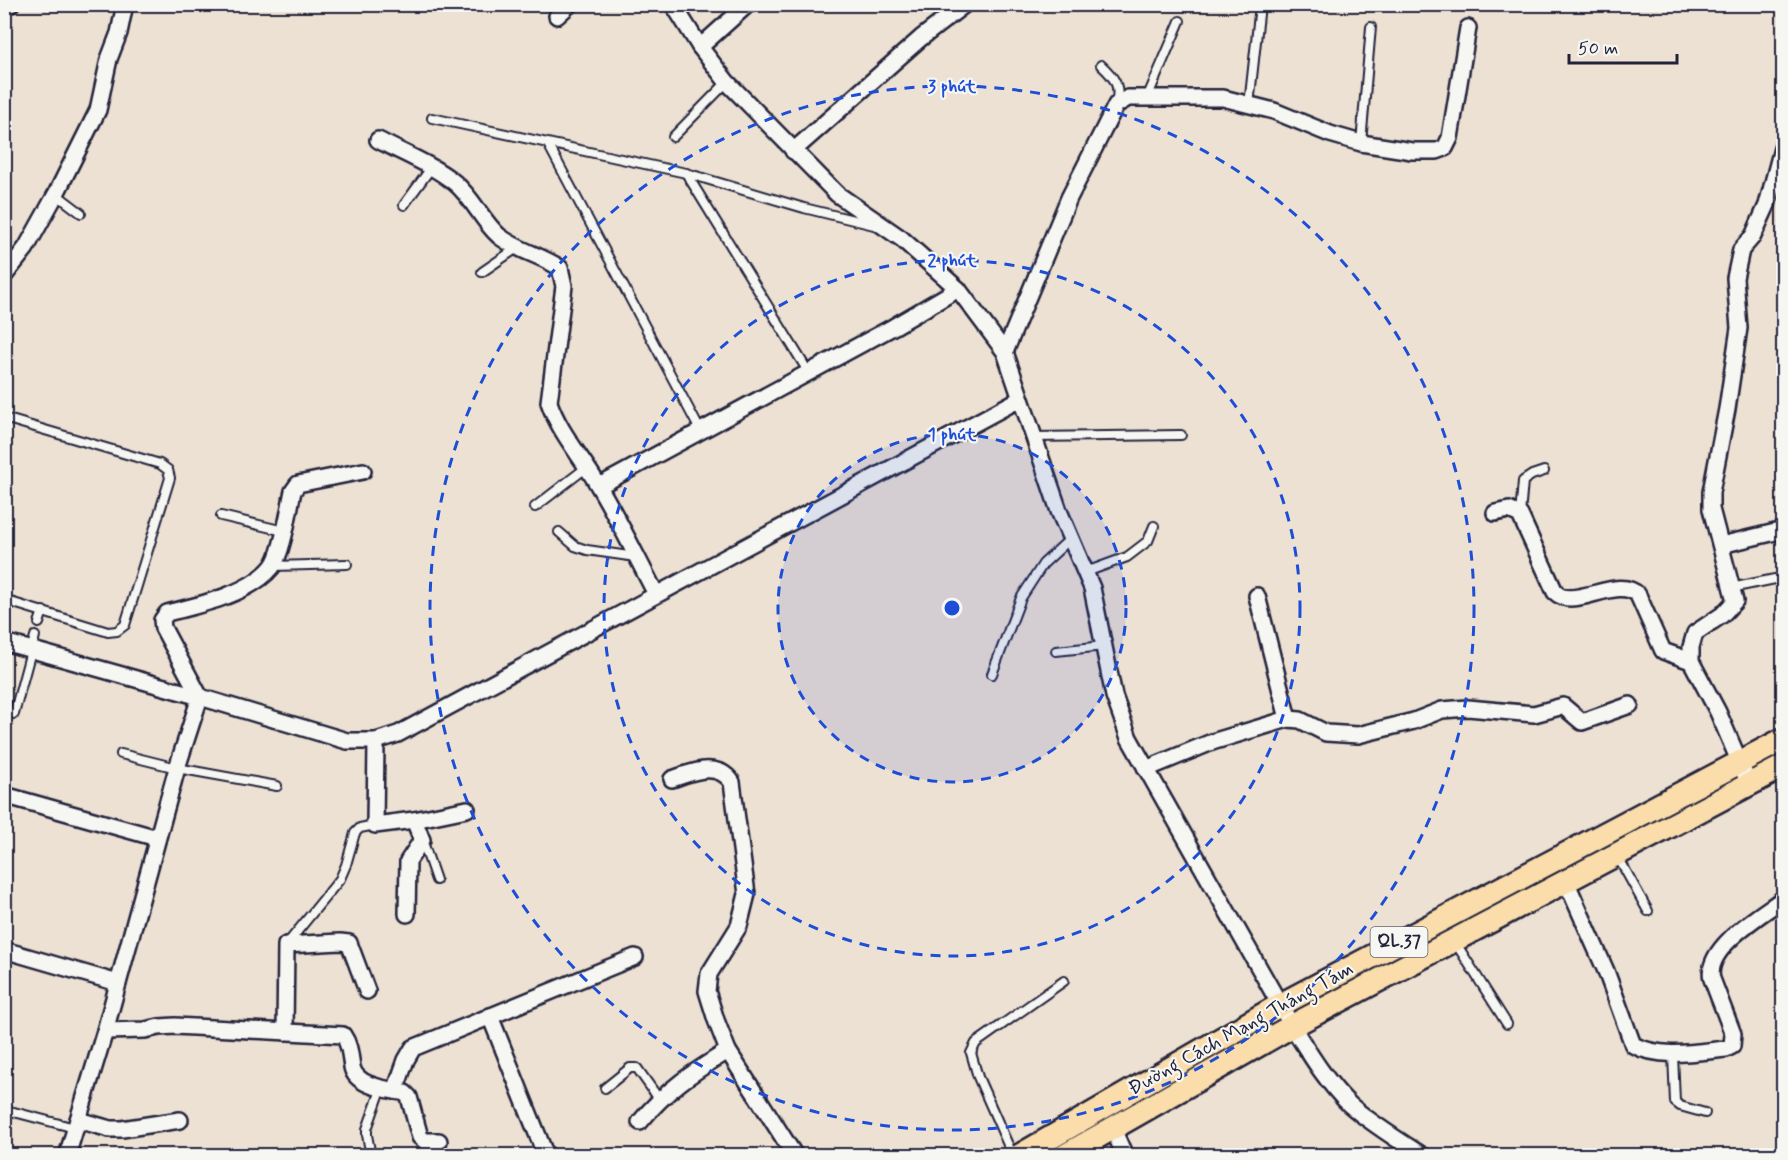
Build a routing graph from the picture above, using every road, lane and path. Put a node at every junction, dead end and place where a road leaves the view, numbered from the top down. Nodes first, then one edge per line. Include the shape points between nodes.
1 (11, 4) edge
2 (125, 4) edge
3 (570, 4) edge
4 (673, 4) edge
5 (748, 4) edge
6 (965, 4) edge
7 (4, 5) edge
8 (1260, 5) edge
9 (557, 16) dead end
10 (1180, 21) dead end
11 (1371, 27) dead end
12 (1468, 28) dead end
13 (700, 46) junction
14 (1101, 65) dead end
15 (727, 82) junction
16 (1147, 98) junction
17 (1116, 105) junction
18 (1249, 105) junction
19 (432, 118) dead end
20 (673, 137) dead end
21 (378, 140) dead end
22 (1784, 141) edge
23 (1361, 143) junction
24 (548, 144) junction
25 (794, 151) junction
26 (431, 168) junction
27 (686, 173) junction
28 (56, 195) junction
29 (404, 205) dead end
30 (81, 213) dead end
31 (887, 228) junction
32 (518, 248) junction
33 (482, 272) dead end
34 (4, 276) edge
35 (958, 289) junction
36 (1005, 352) junction
37 (809, 373) junction
38 (1020, 399) junction
39 (4, 422) edge
40 (700, 430) junction
41 (1181, 435) dead end
42 (1033, 437) junction
43 (587, 466) junction
44 (363, 471) dead end
45 (1544, 471) dead end
46 (599, 486) junction
47 (535, 507) dead end
48 (1495, 513) dead end
49 (1520, 515) junction
50 (221, 516) dead end
51 (1154, 526) dead end
52 (1784, 530) edge
53 (284, 531) junction
54 (559, 532) dead end
55 (1071, 538) junction
56 (1721, 545) junction
57 (636, 557) junction
58 (347, 564) dead end
59 (273, 566) junction
60 (1086, 572) junction
61 (1775, 579) dead end
62 (1731, 588) junction
63 (656, 594) junction
64 (1257, 596) dead end
65 (4, 600) edge
66 (43, 611) junction
67 (39, 623) dead end
68 (4, 642) edge
69 (34, 642) junction
70 (1104, 646) junction
71 (1056, 651) dead end
72 (1691, 661) junction
73 (992, 674) dead end
74 (200, 698) junction
75 (1630, 705) dead end
76 (14, 714) dead end
77 (1288, 719) junction
78 (1784, 739) edge
79 (376, 741) junction
80 (122, 754) dead end
81 (1739, 762) junction
82 (1784, 766) edge
83 (177, 768) junction
84 (1146, 769) junction
85 (672, 779) dead end
86 (1749, 784) junction
87 (277, 786) dead end
88 (4, 795) edge
89 (467, 808) dead end
90 (414, 820) junction
91 (375, 825) junction
92 (157, 838) junction
93 (422, 840) junction
94 (1616, 854) junction
95 (436, 880) dead end
96 (1566, 881) junction
97 (1780, 901) dead end
98 (1648, 911) dead end
99 (407, 914) dead end
100 (1453, 940) junction
101 (286, 945) junction
102 (4, 950) edge
103 (635, 957) dead end
104 (1064, 981) dead end
105 (118, 983) junction
106 (367, 991) dead end
107 (1280, 1005) junction
108 (490, 1016) junction
109 (1507, 1024) dead end
110 (1292, 1026) junction
111 (105, 1031) junction
112 (285, 1032) junction
113 (728, 1051) junction
114 (1673, 1054) junction
115 (605, 1088) dead end
116 (389, 1089) junction
117 (659, 1099) junction
118 (14, 1112) dead end
119 (1705, 1113) dead end
120 (180, 1119) dead end
121 (639, 1122) dead end
122 (76, 1124) junction
123 (1113, 1129) junction
124 (439, 1141) dead end
125 (67, 1155) edge
126 (371, 1155) edge
127 (546, 1155) edge
128 (795, 1155) edge
129 (1013, 1155) edge
130 (1019, 1155) edge
131 (1064, 1155) edge
132 (1125, 1155) edge
133 (1422, 1155) edge

1 - 7 street
2 - 28 street via 98,110
3 - 9 street
4 - 13 street
5 - 13 street
6 - 25 street
8 - 18 lane
10 - 16 lane
11 - 23 lane
12 - 23 street via 1450,138 1445,148 1412,151
13 - 15 street
14 - 17 lane via 1118,86
15 - 20 lane
15 - 25 street
16 - 17 street via 1128,98
16 - 18 street via 1224,98
17 - 36 street via 1068,198
18 - 23 street
19 - 24 lane
21 - 26 street
22 - 56 street via 1767,205 1754,236 1741,250 1735,278 1739,328 1711,492 1711,509
24 - 27 lane
24 - 40 lane
25 - 31 street via 837,194
26 - 29 lane
26 - 32 street via 454,183 473,202 485,222
27 - 31 lane
27 - 37 lane
28 - 30 lane
28 - 34 street via 26,248
31 - 35 street
32 - 33 lane
32 - 43 street via 560,268 564,286 549,402 555,420
35 - 36 street
35 - 37 street
36 - 38 street
37 - 40 street
38 - 42 street
38 - 63 street
39 - 66 lane via 11,420 160,464 168,470 170,478 125,625 108,632
40 - 46 street
41 - 42 lane
42 - 55 street
43 - 46 street
43 - 47 lane
44 - 53 street via 298,484
45 - 49 lane via 1523,481
46 - 57 street
48 - 49 street via 1509,510
49 - 72 street via 1555,592 1563,597 1634,590 1663,651
50 - 53 lane
51 - 60 lane via 1148,541 1127,557
52 - 56 street
53 - 59 street
54 - 57 lane via 586,550
55 - 60 street
55 - 73 lane via 1043,564 1021,598
56 - 62 street
57 - 63 street
58 - 59 lane
59 - 74 street via 225,597 167,613 162,620
60 - 70 street
61 - 62 lane
62 - 72 street via 1735,601 1731,607 1695,633
63 - 79 street via 398,734
64 - 77 street
65 - 66 lane
66 - 67 lane
68 - 69 street
69 - 74 street
69 - 76 lane
70 - 71 lane
70 - 84 street via 1113,696
72 - 81 street
74 - 79 street via 347,741
74 - 83 street
75 - 77 street via 1582,722 1563,706 1534,714 1468,708 1442,710 1358,735 1326,733 1300,720
77 - 84 street via 1212,742
78 - 81 main road, Đường Cách Mạng Tháng Tám / QL.37
79 - 91 street
80 - 83 lane
81 - 86 street
81 - 107 main road, Đường Cách Mạng Tháng Tám / QL.37
82 - 86 main road, Đường Cách Mạng Tháng Tám / QL.37
83 - 87 lane
83 - 92 street
84 - 107 street
85 - 113 street via 696,771 716,770 726,773 732,782 747,894 739,926 709,974 707,991
86 - 94 main road, Đường Cách Mạng Tháng Tám / QL.37
88 - 92 street
89 - 90 street
90 - 91 street
90 - 93 street
91 - 101 lane via 355,832 340,879
92 - 105 street
93 - 95 lane
93 - 99 street via 408,861
94 - 96 main road, Đường Cách Mạng Tháng Tám / QL.37
94 - 98 lane
96 - 100 main road, Đường Cách Mạng Tháng Tám / QL.37
96 - 114 street via 1633,1045
97 - 114 street via 1734,935 1711,965 1712,979 1732,1034 1732,1046
100 - 109 lane
100 - 110 main road, Đường Cách Mạng Tháng Tám / QL.37
101 - 106 street via 349,943
101 - 112 street
102 - 105 street
103 - 108 street
104 - 129 lane via 976,1043 971,1053
105 - 111 street
107 - 110 street
107 - 130 main road, Đường Cách Mạng Tháng Tám / QL.37
108 - 116 street via 413,1048
108 - 127 street
110 - 123 main road, Đường Cách Mạng Tháng Tám / QL.37
110 - 133 street via 1349,1104
111 - 112 street via 175,1026
111 - 122 street
112 - 116 street via 343,1035 349,1043 357,1078
113 - 117 street
113 - 128 street
114 - 119 lane via 1676,1102
115 - 117 lane via 630,1068 636,1068
116 - 124 street via 409,1097 420,1137
116 - 126 lane via 367,1129
117 - 121 street
118 - 122 lane
120 - 122 street via 122,1129
122 - 125 street
123 - 131 main road, Đường Cách Mạng Tháng Tám / QL.37
123 - 132 street

